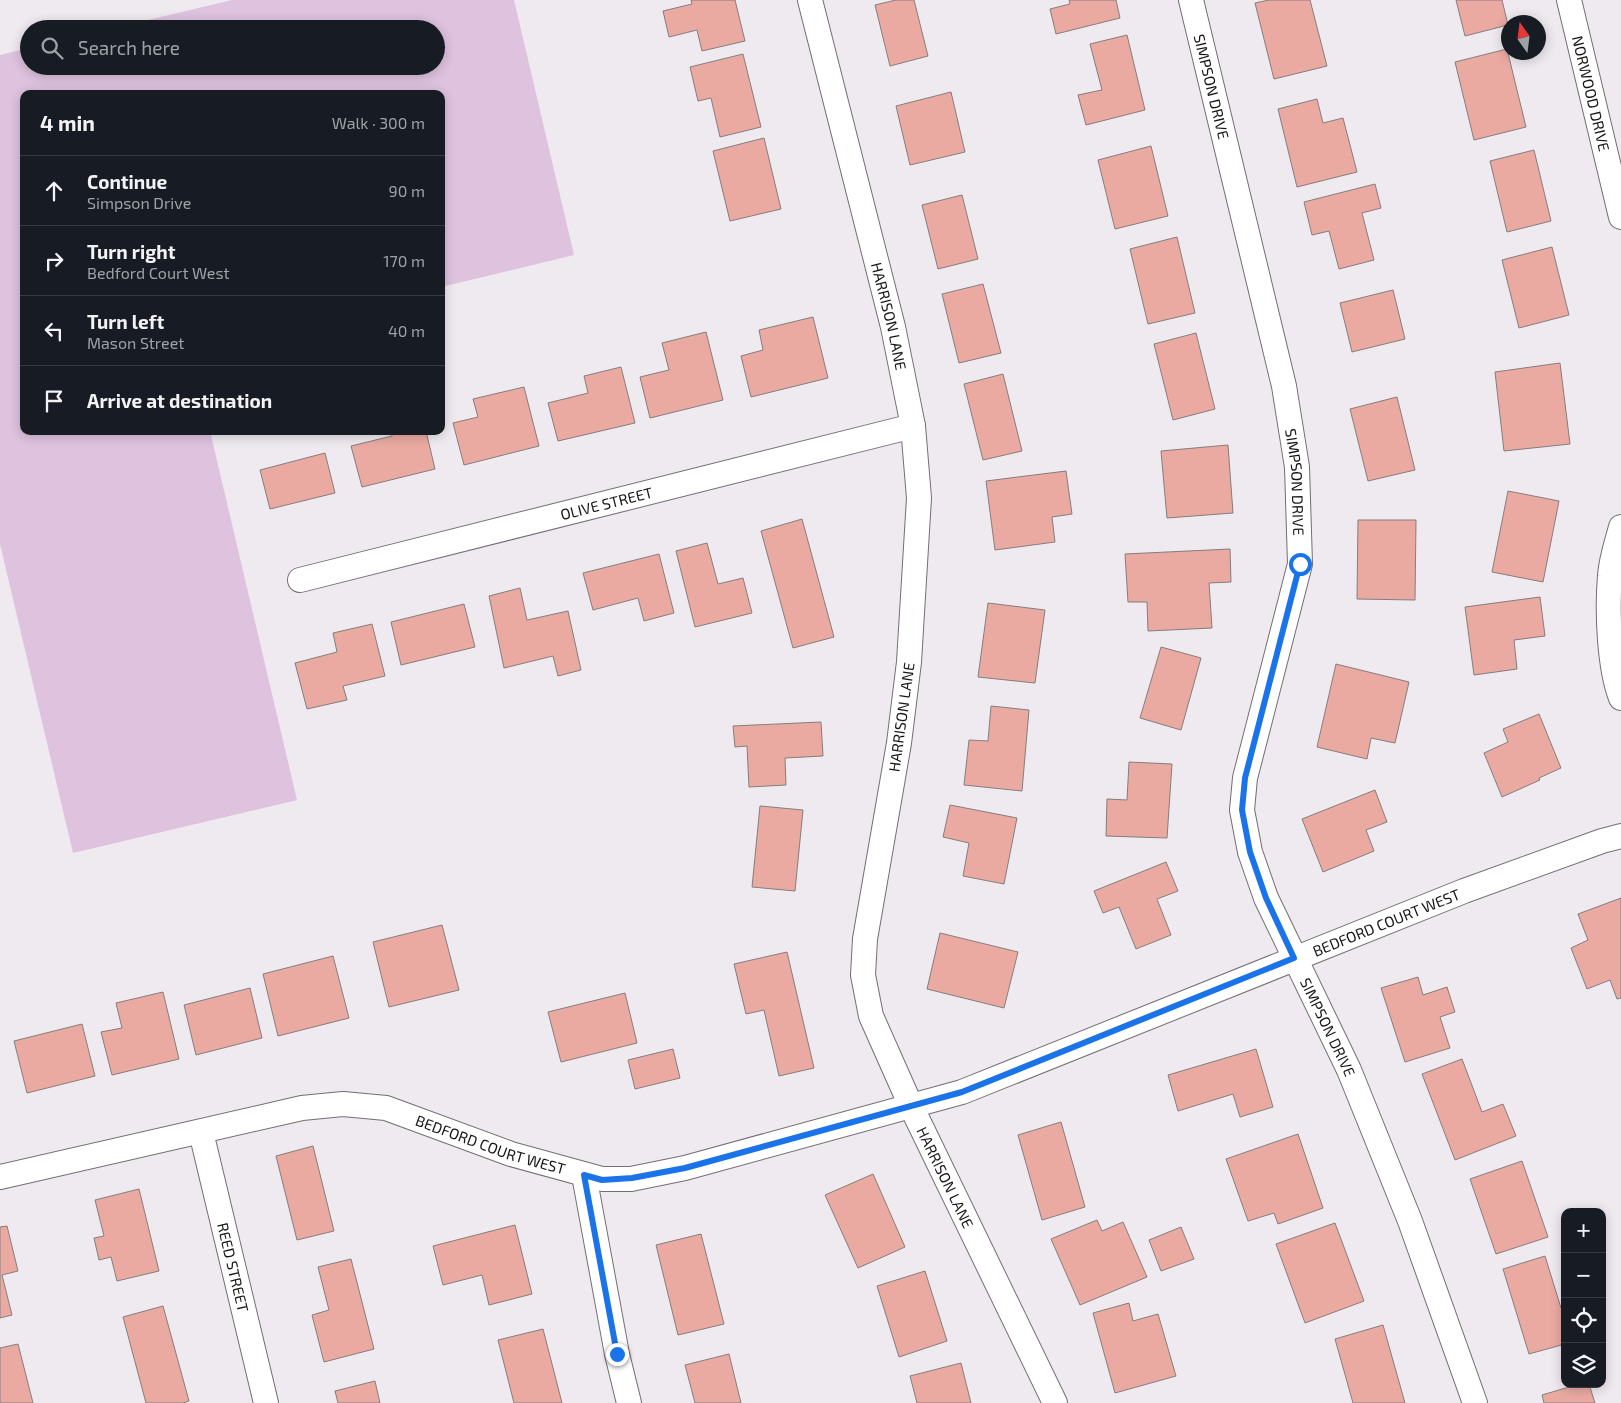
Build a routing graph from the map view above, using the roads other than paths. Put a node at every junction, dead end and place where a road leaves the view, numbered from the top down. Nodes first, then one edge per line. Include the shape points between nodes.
1 (810, 0) edge
2 (1190, 0) edge
3 (1569, 0) edge
4 (1621, 217) edge
5 (913, 426) junction
6 (1621, 526) edge
7 (300, 580) dead end
8 (1621, 698) edge
9 (1621, 836) edge
10 (1294, 958) junction
11 (911, 1106) junction
12 (201, 1132) junction
13 (584, 1175) junction
14 (0, 1177) edge
15 (266, 1403) edge
16 (629, 1403) edge
17 (1055, 1403) edge
18 (1475, 1403) edge

1 - 5 street, HARRISON LANE via 892,327
2 - 10 street, SIMPSON DRIVE via 1284,386 1297,467 1300,564 1245,778 1242,810 1250,852 1266,898
3 - 4 street, NORWOOD DRIVE
5 - 7 street, OLIVE STREET
5 - 11 street, HARRISON LANE via 920,498 909,662 900,743 865,939 863,975 871,1016
6 - 8 street via 1610,574 1609,629
9 - 10 street, BEDFORD COURT WEST via 1464,891
10 - 11 street, BEDFORD COURT WEST via 962,1092
10 - 18 street, SIMPSON DRIVE via 1349,1070 1410,1221
11 - 13 street, BEDFORD COURT WEST via 685,1168 632,1178 602,1180
11 - 17 street, HARRISON LANE
12 - 13 street, BEDFORD COURT WEST via 302,1108 342,1104 386,1108 511,1154
12 - 14 street, BEDFORD COURT WEST
12 - 15 street, REED STREET
13 - 16 street

